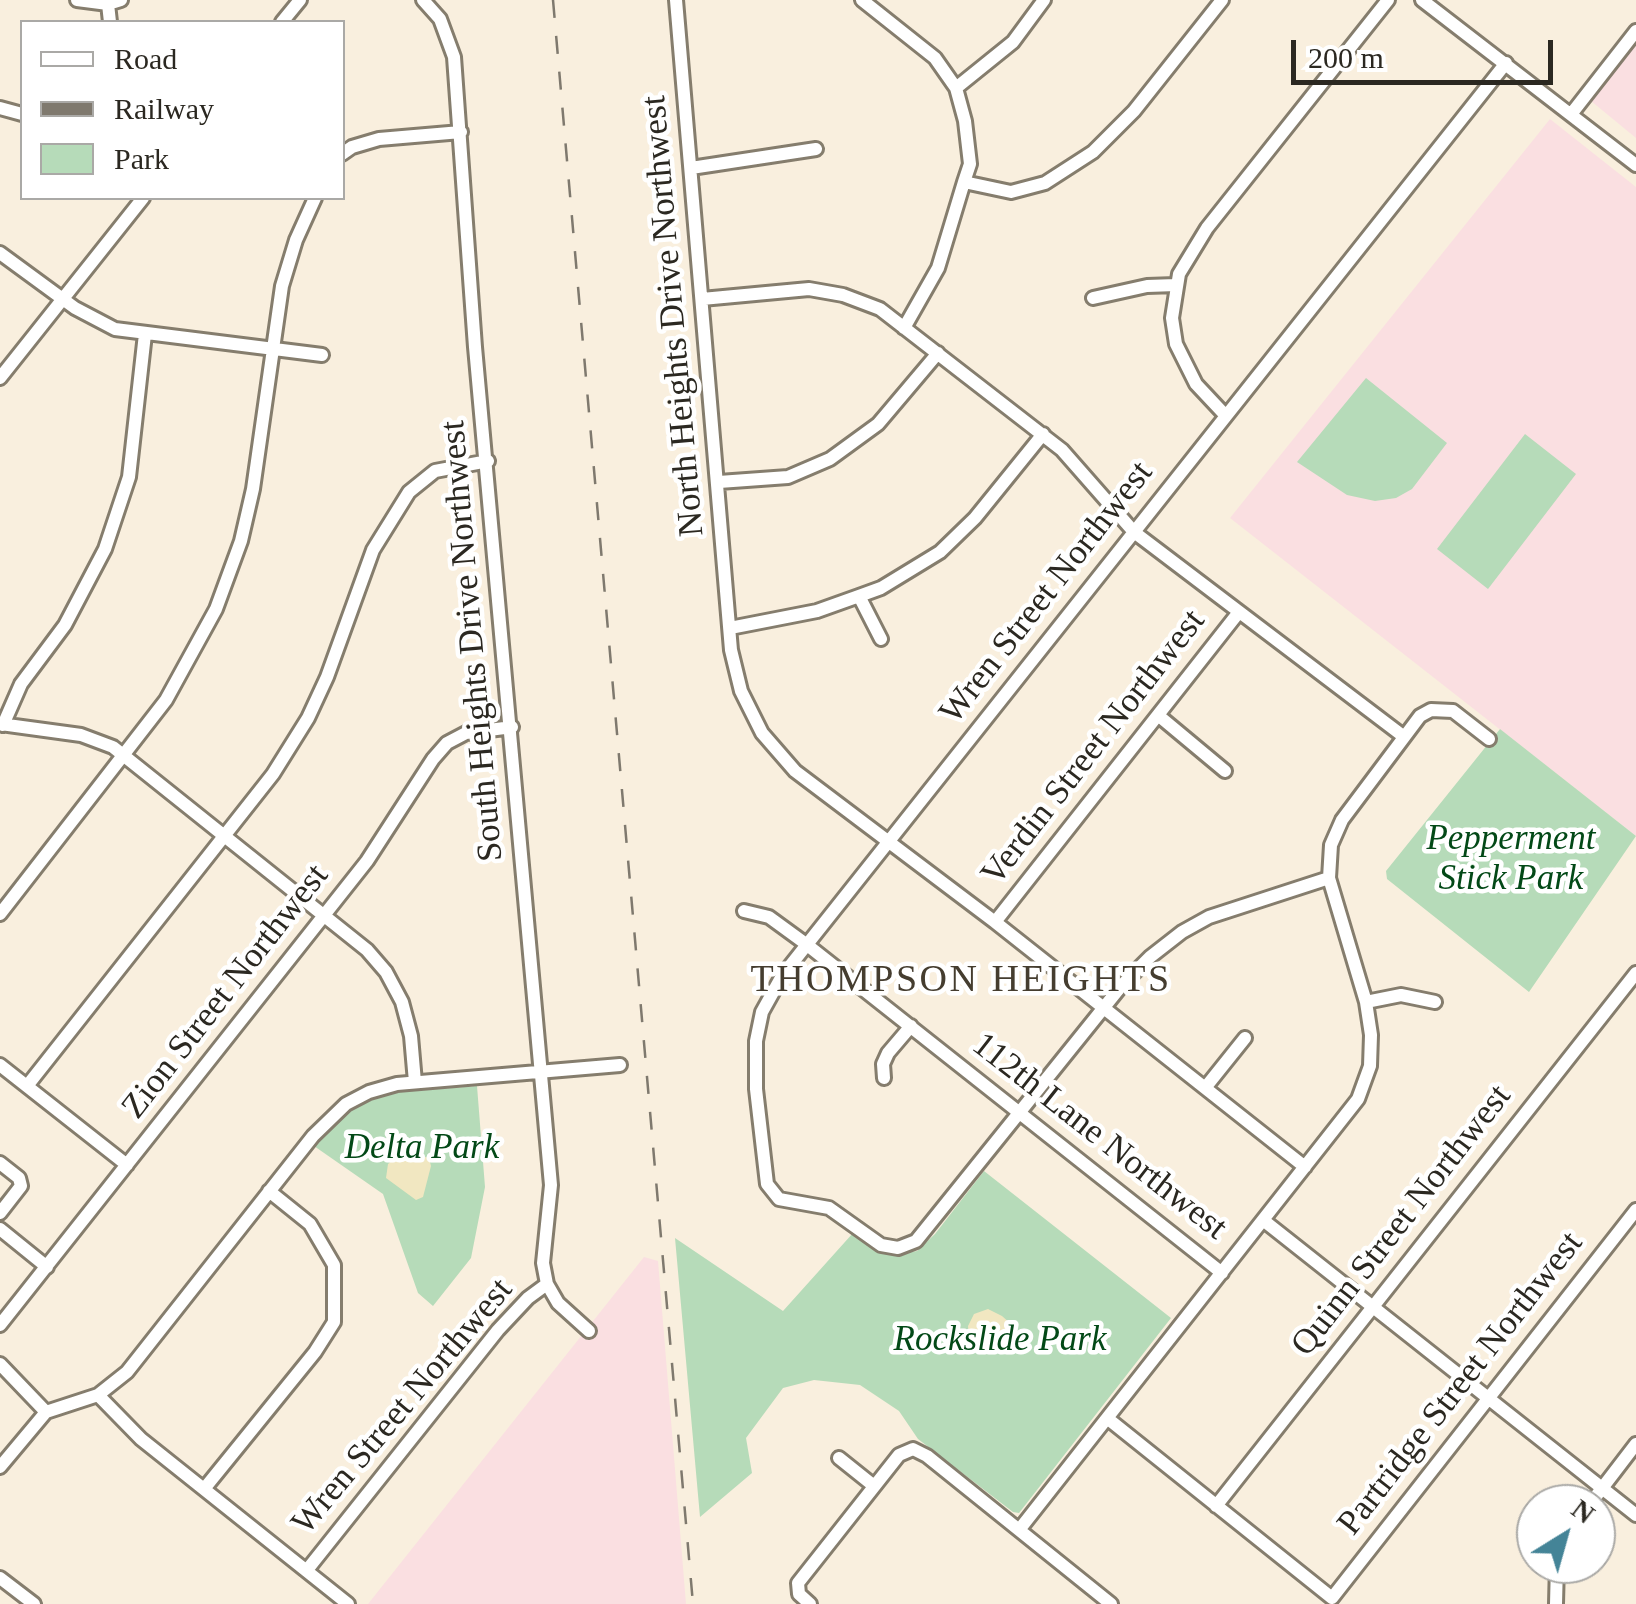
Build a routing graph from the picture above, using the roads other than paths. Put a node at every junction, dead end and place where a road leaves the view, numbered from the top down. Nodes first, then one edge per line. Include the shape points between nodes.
1 (77, 0) edge
2 (300, 0) edge
3 (424, 0) edge
4 (676, 0) edge
5 (862, 0) edge
6 (1044, 0) edge
7 (1222, 0) edge
8 (1388, 0) edge
9 (1422, 0) edge
10 (114, 2) edge
11 (284, 20) edge
12 (1636, 32) edge
13 (1506, 63) junction
14 (956, 88) junction
15 (0, 108) edge
16 (1572, 113) junction
17 (20, 114) edge
18 (461, 132) junction
19 (816, 149) dead end
20 (345, 152) edge
21 (1636, 165) edge
22 (691, 168) junction
23 (964, 182) junction
24 (141, 200) edge
25 (314, 200) edge
26 (0, 252) edge
27 (1176, 285) junction
28 (1093, 298) dead end
29 (62, 299) junction
30 (702, 300) junction
31 (904, 328) junction
32 (145, 334) junction
33 (272, 350) junction
34 (938, 354) junction
35 (322, 355) dead end
36 (0, 378) edge
37 (1226, 416) junction
38 (1043, 434) junction
39 (488, 461) junction
40 (719, 482) junction
41 (1134, 532) junction
42 (859, 596) junction
43 (1239, 612) junction
44 (730, 628) junction
45 (881, 639) dead end
46 (1159, 716) junction
47 (2, 724) edge
48 (512, 727) junction
49 (1404, 736) junction
50 (1488, 739) dead end
51 (125, 756) junction
52 (1226, 771) dead end
53 (225, 836) junction
54 (888, 843) junction
55 (1329, 878) junction
56 (744, 911) dead end
57 (0, 914) edge
58 (325, 915) junction
59 (995, 922) junction
60 (806, 944) junction
61 (1636, 974) edge
62 (1366, 1002) junction
63 (1434, 1002) dead end
64 (1103, 1009) junction
65 (911, 1026) junction
66 (1246, 1038) dead end
67 (0, 1065) edge
68 (620, 1065) dead end
69 (541, 1072) junction
70 (884, 1078) dead end
71 (415, 1082) junction
72 (27, 1086) junction
73 (1205, 1088) junction
74 (1019, 1114) junction
75 (0, 1163) edge
76 (127, 1165) junction
77 (1304, 1167) junction
78 (270, 1192) junction
79 (1636, 1210) edge
80 (0, 1213) edge
81 (1263, 1220) junction
82 (0, 1229) edge
83 (47, 1267) junction
84 (1222, 1272) junction
85 (548, 1284) junction
86 (1373, 1306) junction
87 (0, 1325) edge
88 (589, 1331) dead end
89 (0, 1364) edge
90 (98, 1395) junction
91 (1487, 1397) junction
92 (46, 1412) junction
93 (1107, 1418) junction
94 (1636, 1444) edge
95 (839, 1458) dead end
96 (0, 1467) edge
97 (1597, 1484) edge
98 (1605, 1484) edge
99 (874, 1486) junction
100 (204, 1489) junction
101 (1616, 1499) edge
102 (1216, 1506) junction
103 (1636, 1515) edge
104 (1018, 1530) junction
105 (307, 1570) junction
106 (0, 1578) edge
107 (804, 1599) edge
108 (34, 1604) edge
109 (348, 1604) edge
110 (1111, 1604) edge

1 - 10 street
2 - 11 street
3 - 18 street, South Heights Drive Northwest via 450,42
4 - 22 street, North Heights Drive Northwest
5 - 14 street via 934,58
6 - 14 street via 1013,42
7 - 23 street via 1093,152 1045,183 1011,192
8 - 27 street via 1208,228
9 - 13 street
12 - 16 street
13 - 16 street
13 - 37 street, Wren Street Northwest
14 - 23 street via 970,164
15 - 17 street
16 - 21 street
18 - 20 street via 379,139
18 - 39 street, South Heights Drive Northwest
19 - 22 street
22 - 30 street, North Heights Drive Northwest
23 - 31 street via 938,268
24 - 29 street
25 - 33 street via 282,286
26 - 29 street
27 - 28 street
27 - 37 street via 1176,344 1196,384
29 - 32 street via 105,325
29 - 36 street
30 - 31 street via 809,290 880,309
30 - 40 street, North Heights Drive Northwest
31 - 34 street
32 - 33 street
32 - 47 street via 129,477 104,549
33 - 35 street
33 - 51 street via 253,490 224,590 180,680
34 - 38 street
34 - 40 street via 878,424 830,459 788,477
37 - 41 street, Wren Street Northwest
38 - 41 street
38 - 42 street via 940,552
39 - 48 street, South Heights Drive Northwest
39 - 53 street via 435,471 397,509 372,550 308,718
40 - 44 street, North Heights Drive Northwest
41 - 43 street
41 - 54 street, Wren Street Northwest
42 - 44 street
42 - 45 street
43 - 46 street, Verdin Street Northwest
43 - 49 street
44 - 54 street, North Heights Drive Northwest via 741,691 762,733 795,771
46 - 52 street
46 - 59 street, Verdin Street Northwest
47 - 51 street via 92,738
48 - 58 street, Zion Street Northwest via 480,729 447,744
48 - 69 street, South Heights Drive Northwest
49 - 50 street via 1420,716 1442,709
49 - 55 street via 1338,826
51 - 53 street
51 - 57 street
53 - 58 street
53 - 72 street
54 - 59 street, North Heights Drive Northwest
54 - 60 street, Wren Street Northwest
55 - 62 street
55 - 64 street via 1234,906 1182,932
56 - 60 street, 112th Lane Northwest via 769,917
58 - 71 street via 367,950 394,985 408,1018
58 - 76 street, Zion Street Northwest
59 - 64 street, North Heights Drive Northwest
60 - 65 street, 112th Lane Northwest
60 - 74 street, Wren Street Northwest via 762,1012 756,1040 764,1177 779,1199 829,1208 881,1245 907,1246 926,1232
61 - 86 street, Quinn Street Northwest
62 - 63 street via 1401,995
62 - 77 street via 1367,1079
64 - 73 street, North Heights Drive Northwest
64 - 74 street
65 - 70 street via 888,1053
65 - 74 street, 112th Lane Northwest
66 - 73 street
67 - 72 street
68 - 69 street
69 - 71 street
69 - 85 street, South Heights Drive Northwest via 552,1185
71 - 78 street via 369,1092 336,1111
72 - 76 street
73 - 77 street, North Heights Drive Northwest
74 - 84 street, 112th Lane Northwest
75 - 80 street via 21,1182
76 - 83 street, Zion Street Northwest
77 - 81 street
78 - 90 street via 126,1372
78 - 100 street via 310,1224 334,1266 334,1322
79 - 91 street, Partridge Street Northwest
81 - 84 street
81 - 86 street
82 - 83 street
83 - 87 street, Zion Street Northwest
84 - 93 street
85 - 88 street via 558,1304
85 - 105 street, Wren Street Northwest via 504,1322
86 - 91 street
86 - 102 street, Quinn Street Northwest
89 - 92 street
90 - 92 street
90 - 100 street
91 - 97 street
91 - 102 street, Partridge Street Northwest via 1332,1598
92 - 96 street
93 - 102 street
93 - 104 street
94 - 98 street
95 - 99 street
99 - 104 street via 913,1448
99 - 107 street via 798,1583
100 - 105 street
101 - 103 street
104 - 110 street
105 - 109 street
106 - 108 street

